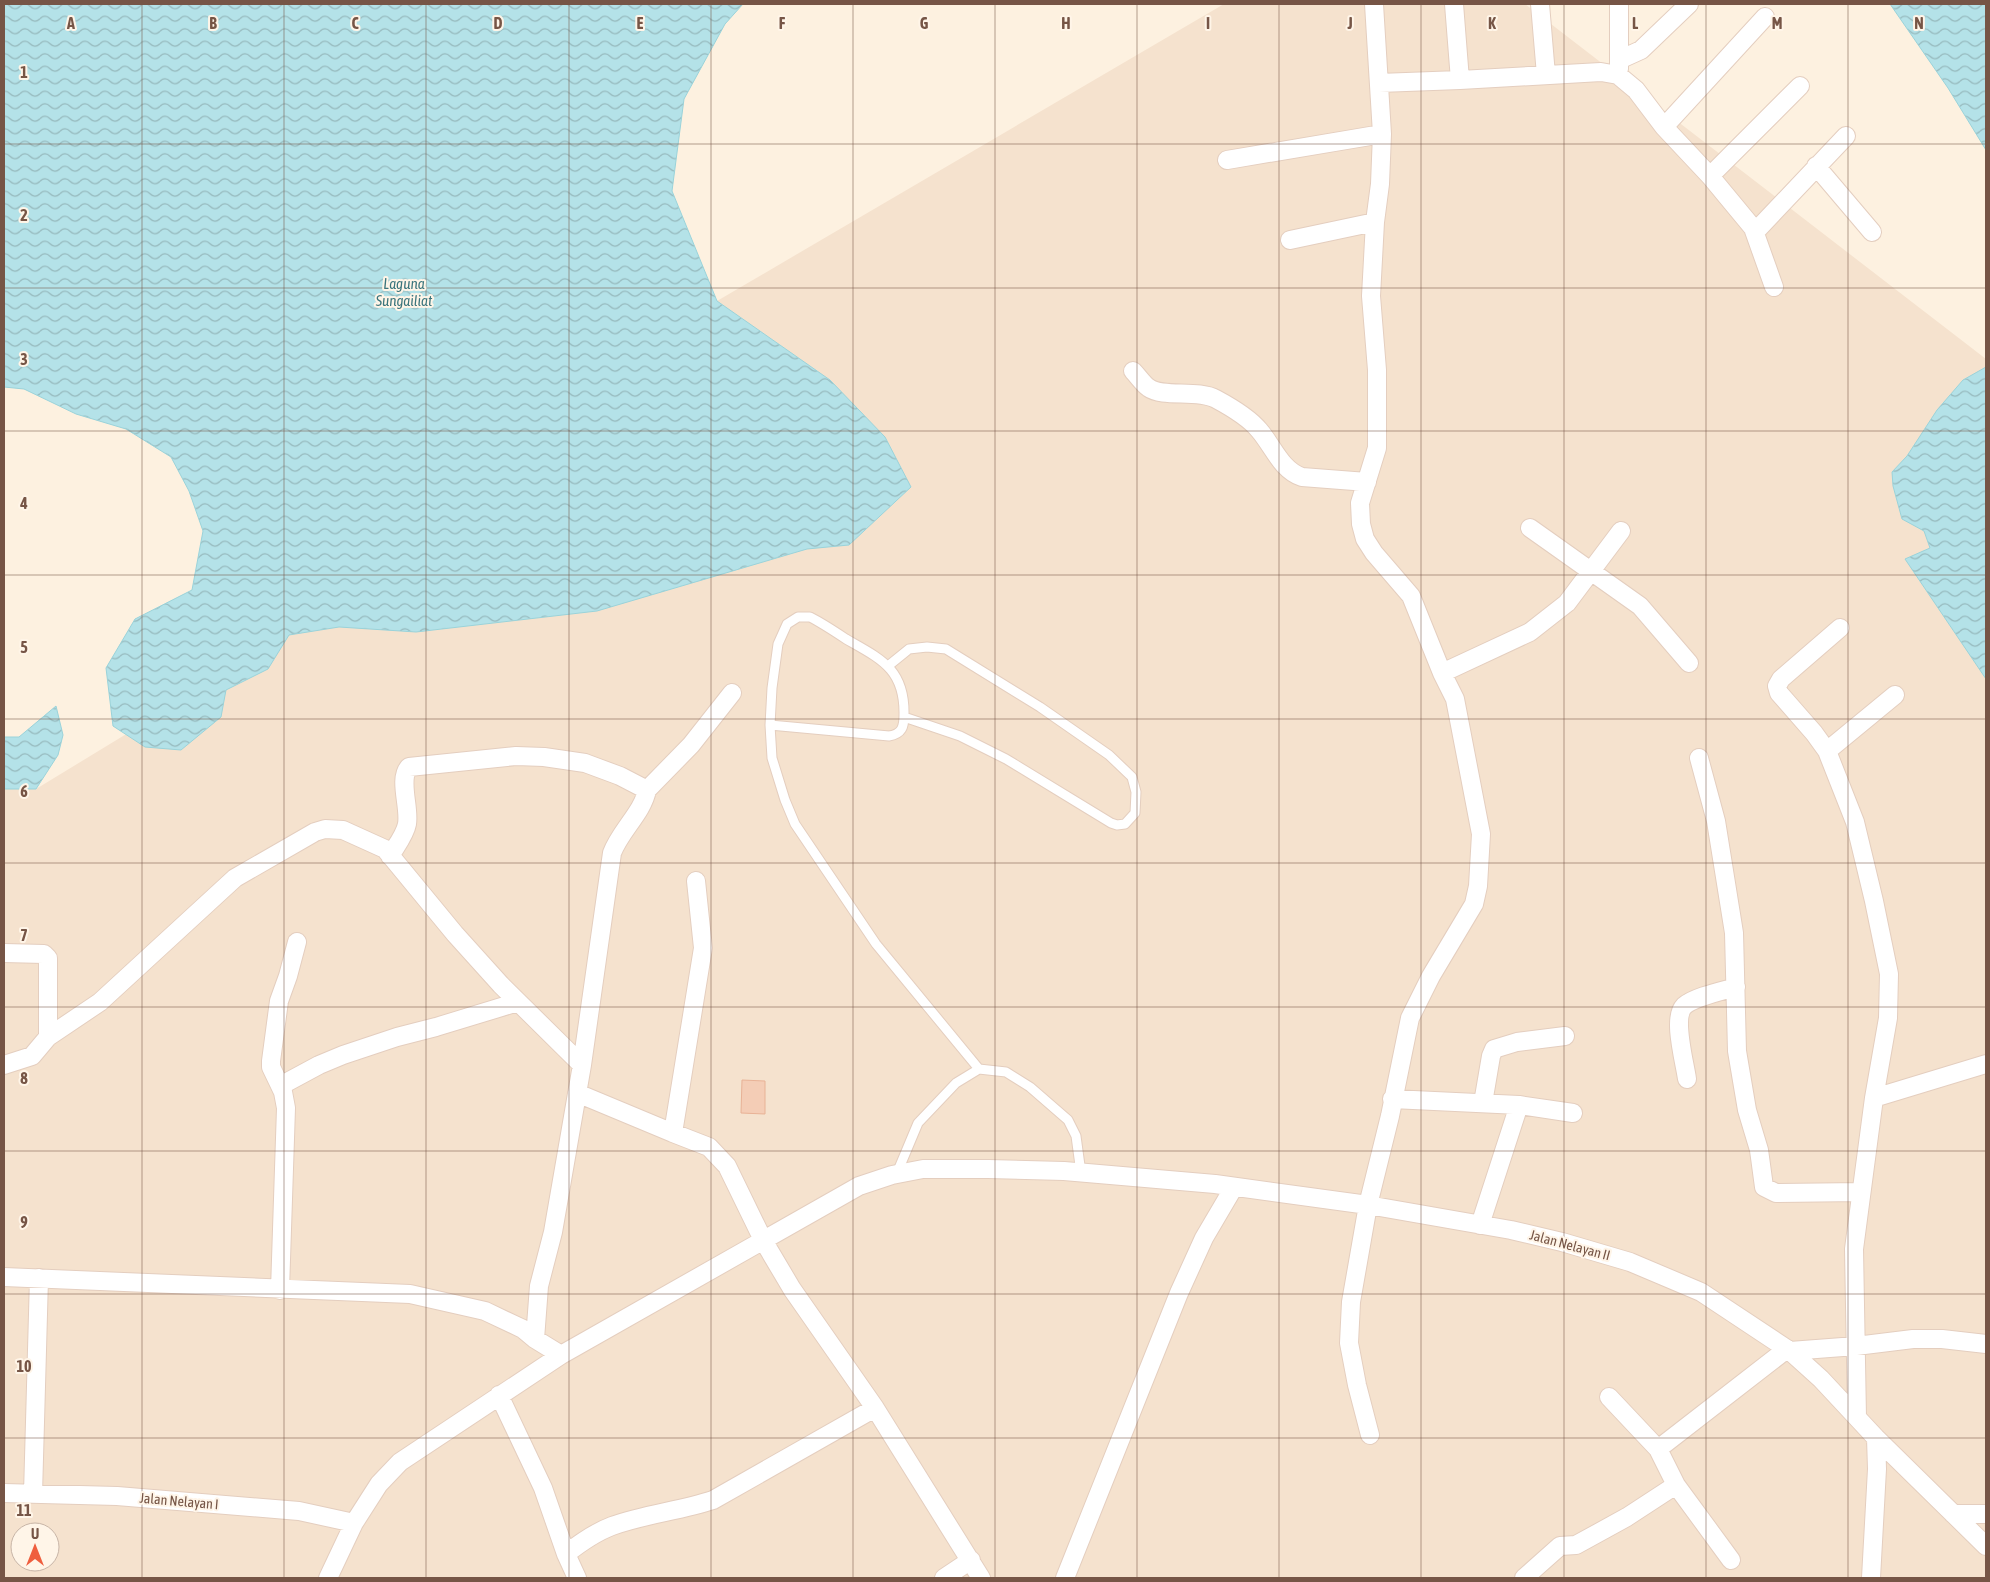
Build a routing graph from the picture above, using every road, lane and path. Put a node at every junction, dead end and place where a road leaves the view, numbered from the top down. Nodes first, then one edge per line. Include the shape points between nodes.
1 (1374, 4) edge
2 (1454, 4) edge
3 (1540, 4) edge
4 (1619, 4) edge
5 (1689, 4) edge
6 (1765, 18) dead end
7 (1619, 67) junction
8 (1546, 75) junction
9 (1460, 80) junction
10 (1379, 83) junction
11 (1800, 86) dead end
12 (1664, 127) junction
13 (1382, 134) junction
14 (1846, 136) dead end
15 (1227, 160) dead end
16 (1816, 166) junction
17 (1710, 176) junction
18 (1375, 222) junction
19 (1755, 232) junction
20 (1872, 232) dead end
21 (1290, 240) dead end
22 (1774, 287) dead end
23 (1133, 371) dead end
24 (1367, 482) junction
25 (1530, 528) dead end
26 (1621, 531) dead end
27 (1591, 571) junction
28 (1840, 628) dead end
29 (1689, 663) dead end
30 (888, 666) junction
31 (1442, 673) junction
32 (732, 692) dead end
33 (1896, 695) dead end
34 (904, 717) junction
35 (770, 725) junction
36 (1827, 751) junction
37 (1699, 758) dead end
38 (646, 790) junction
39 (388, 853) junction
40 (696, 881) dead end
41 (297, 942) dead end
42 (4, 953) edge
43 (1736, 987) junction
44 (518, 1002) junction
45 (1565, 1036) dead end
46 (48, 1037) junction
47 (1986, 1064) edge
48 (4, 1065) edge
49 (582, 1065) junction
50 (979, 1069) junction
51 (1687, 1079) dead end
52 (280, 1086) junction
53 (577, 1093) junction
54 (1874, 1098) junction
55 (1392, 1099) junction
56 (1483, 1103) junction
57 (1519, 1105) junction
58 (1573, 1114) dead end
59 (673, 1133) junction
60 (1081, 1173) junction
61 (897, 1174) junction
62 (1226, 1186) junction
63 (1861, 1192) junction
64 (1368, 1205) junction
65 (1480, 1225) junction
66 (763, 1240) junction
67 (4, 1277) edge
68 (39, 1278) junction
69 (280, 1290) junction
70 (534, 1339) junction
71 (1986, 1344) edge
72 (1856, 1346) junction
73 (1788, 1350) junction
74 (561, 1355) junction
75 (498, 1395) junction
76 (1609, 1397) dead end
77 (875, 1408) junction
78 (1857, 1417) junction
79 (1370, 1435) dead end
80 (1876, 1438) junction
81 (1658, 1449) junction
82 (1676, 1485) junction
83 (4, 1493) edge
84 (33, 1494) junction
85 (1953, 1514) junction
86 (1986, 1514) edge
87 (354, 1523) junction
88 (1986, 1546) edge
89 (566, 1554) junction
90 (971, 1560) junction
91 (1731, 1560) dead end
92 (328, 1578) edge
93 (577, 1578) edge
94 (944, 1578) edge
95 (981, 1578) edge
96 (1065, 1578) edge
97 (1524, 1578) edge
98 (1870, 1578) edge

1 - 10 street
2 - 9 street
3 - 8 street
4 - 7 street
5 - 7 street
6 - 12 street
7 - 8 street via 1601,72
7 - 12 street
8 - 9 street
9 - 10 street
10 - 13 street
11 - 17 street
12 - 17 street
13 - 15 street
13 - 18 street
14 - 16 street
16 - 19 street
16 - 20 street
17 - 19 street
18 - 21 street
18 - 24 street via 1371,296 1377,370 1377,448
19 - 22 street
23 - 24 street via 1149,388 1157,391 1216,399 1254,425 1295,475
24 - 31 street via 1360,503 1360,524 1374,553 1411,596
25 - 27 street
26 - 27 street
27 - 29 street via 1640,606
27 - 31 street via 1567,603 1530,632
28 - 36 street via 1777,686 1779,693
30 - 34 lane via 895,673 904,694
30 - 34 lane via 909,649 946,649 1109,754 1132,777 1136,792 1135,813 1125,824 1111,823 990,751 960,736
30 - 35 lane via 879,657 816,620 798,617 787,624 778,644
31 - 55 street via 1455,699 1481,834 1478,886 1474,904 1413,1009
32 - 38 street via 691,745
33 - 36 street
34 - 35 lane via 900,732 889,736
35 - 50 lane via 772,758 796,824 876,944
36 - 54 street via 1855,822 1889,974 1888,1018
37 - 43 street via 1716,821 1734,933
38 - 39 street via 620,776 585,764 544,757 516,756 410,767 403,778 407,826
38 - 49 street via 644,800 612,853
39 - 44 street via 455,934
39 - 46 street via 343,830 325,828 314,832 235,878 100,1002
40 - 59 street via 703,948
41 - 52 street via 279,1001 271,1061
42 - 46 street via 44,954 48,958
43 - 51 street via 1692,1001 1679,1014
43 - 63 street via 1737,1051 1764,1188 1776,1193
44 - 49 street
44 - 52 street via 397,1037 318,1065
45 - 56 street via 1517,1042 1494,1049
46 - 48 street via 32,1056
47 - 54 street
49 - 53 street
50 - 60 lane via 1006,1072 1030,1087 1068,1120 1076,1136
50 - 61 lane via 956,1083 918,1123
52 - 69 street via 286,1108
53 - 59 street
53 - 70 street via 553,1232 539,1286
54 - 63 street
55 - 56 street
55 - 64 street
56 - 57 street
57 - 58 street
57 - 65 street
59 - 66 street via 709,1147 727,1166
60 - 61 street, Jalan Nelayan II via 923,1169
60 - 62 street, Jalan Nelayan II
61 - 66 street, Jalan Nelayan II via 859,1186
62 - 64 street, Jalan Nelayan II
62 - 96 street via 1179,1293
63 - 72 street via 1854,1248
64 - 65 street, Jalan Nelayan II
64 - 79 street via 1351,1302 1349,1343
65 - 73 street, Jalan Nelayan II via 1554,1240 1630,1262 1701,1292
66 - 74 street, Jalan Nelayan II
66 - 77 street via 792,1289
67 - 68 street
68 - 69 street
68 - 84 street
69 - 70 street via 410,1294 432,1298 485,1312 523,1329
70 - 74 street
71 - 72 street via 1914,1339
72 - 73 street
72 - 78 street
73 - 78 street, Jalan Nelayan II
73 - 81 street
74 - 75 street, Jalan Nelayan II
75 - 87 street, Jalan Nelayan II via 400,1462 379,1484
75 - 89 street via 543,1488
76 - 81 street
77 - 89 street via 713,1500 612,1526
77 - 90 street
78 - 80 street, Jalan Nelayan II
80 - 85 street, Jalan Nelayan II
80 - 98 street
81 - 82 street
82 - 91 street
82 - 97 street via 1576,1545 1560,1546
83 - 84 street, Jalan Nelayan I
84 - 87 street, Jalan Nelayan I via 118,1496 322,1515
85 - 86 street
85 - 88 street, Jalan Nelayan II
87 - 92 street, Jalan Nelayan II
89 - 93 street
90 - 94 street
90 - 95 street

